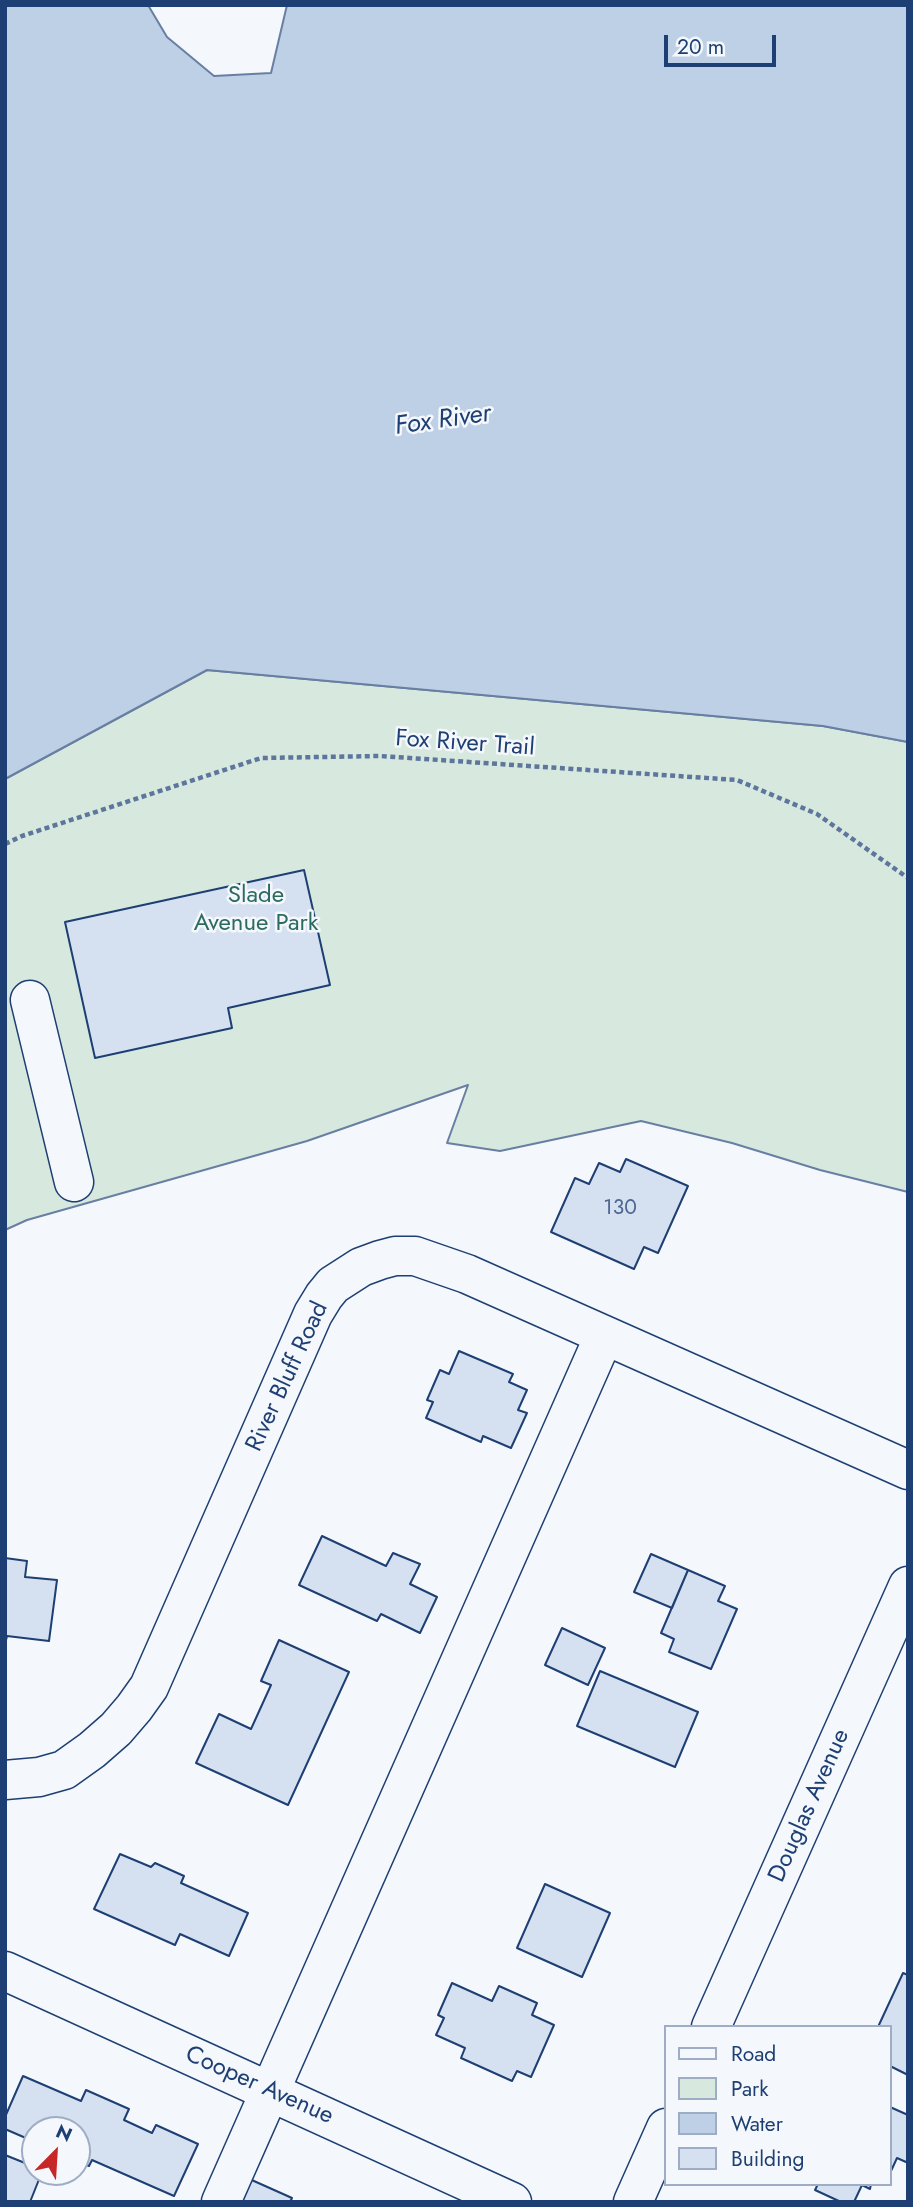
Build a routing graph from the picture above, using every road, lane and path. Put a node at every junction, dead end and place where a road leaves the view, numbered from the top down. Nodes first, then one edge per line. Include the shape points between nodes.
1 (5, 844) edge
2 (908, 878) edge
3 (30, 1000) dead end
4 (74, 1182) dead end
5 (604, 1336) junction
6 (908, 1470) edge
7 (908, 1586) edge
8 (5, 1780) edge
9 (5, 1971) edge
10 (712, 2025) edge
11 (271, 2091) junction
12 (664, 2132) edge
13 (221, 2202) edge
14 (512, 2202) edge
15 (633, 2202) edge

1 - 2 path, Fox River Trail via 261,758 380,756 737,780 817,814
3 - 4 street
5 - 6 street, River Bluff Road
5 - 8 street, River Bluff Road via 467,1274 415,1256 380,1260 339,1281 313,1314 149,1686 116,1730 64,1770
5 - 11 street
7 - 10 street, Douglas Avenue
9 - 11 street, Cooper Avenue
11 - 13 street
11 - 14 street, Cooper Avenue
12 - 15 street

